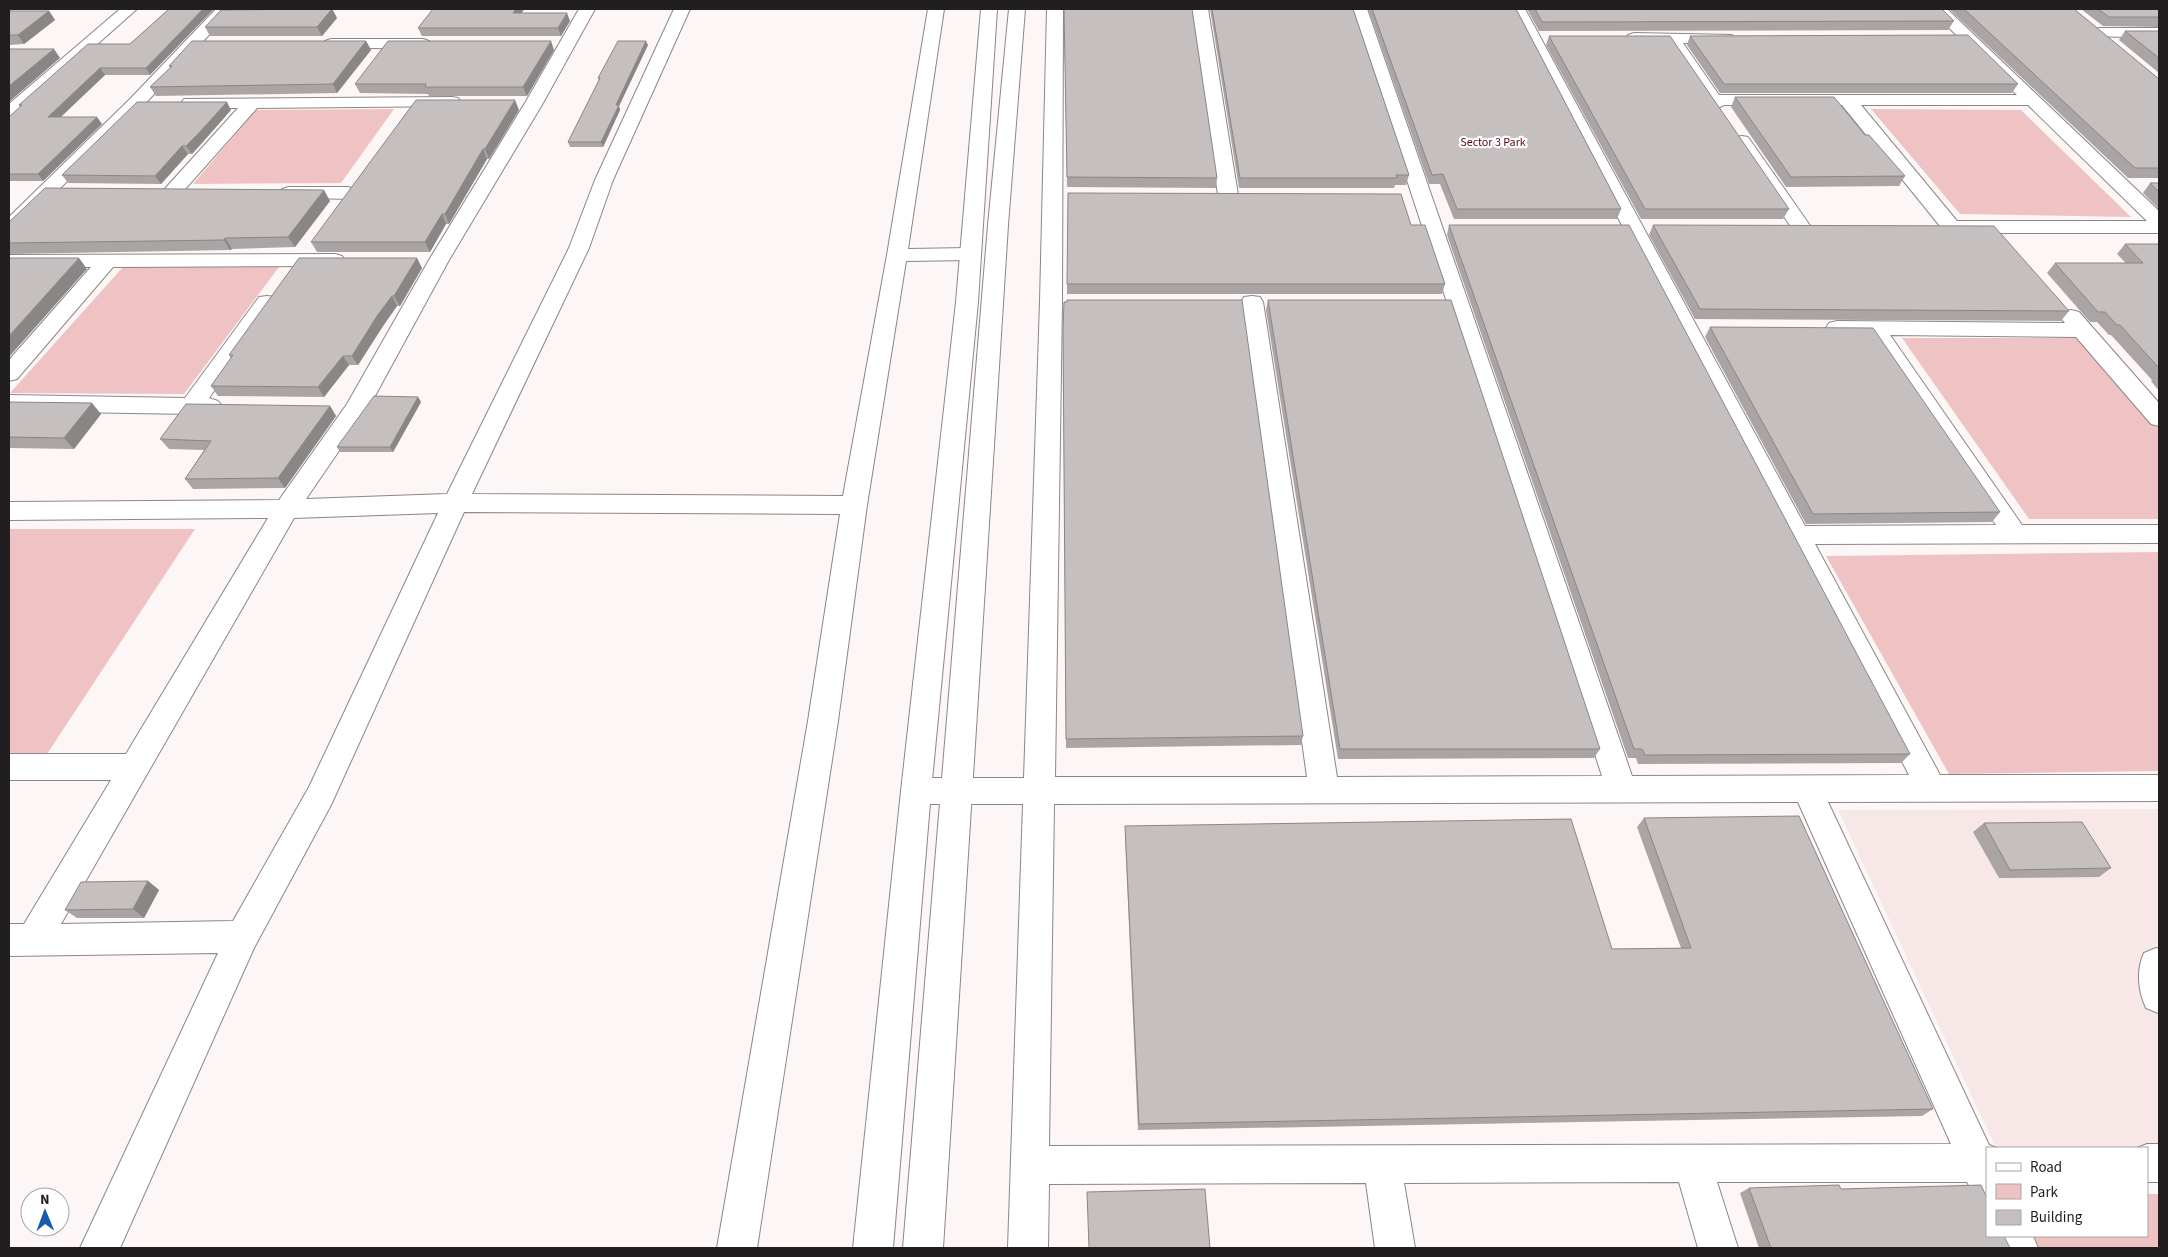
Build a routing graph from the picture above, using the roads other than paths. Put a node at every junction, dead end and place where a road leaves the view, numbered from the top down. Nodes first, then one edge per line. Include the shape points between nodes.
1 (129, 9) edge
2 (224, 9) edge
3 (587, 9) edge
4 (682, 9) edge
5 (936, 9) edge
6 (989, 9) edge
7 (1016, 9) edge
8 (1055, 9) edge
9 (1200, 9) edge
10 (1359, 9) edge
11 (1517, 9) edge
12 (1938, 9) edge
13 (2084, 21) edge
14 (2099, 33) junction
15 (2159, 33) edge
16 (1948, 37) edge
17 (1968, 37) junction
18 (1616, 38) edge
19 (1672, 38) junction
20 (1741, 38) edge
21 (192, 43) junction
22 (212, 43) edge
23 (319, 44) edge
24 (387, 44) junction
25 (435, 44) edge
26 (53, 51) edge
27 (80, 51) junction
28 (2122, 52) edge
29 (376, 59) edge
30 (353, 88) dead end
31 (1713, 100) junction
32 (1847, 100) junction
33 (2033, 100) junction
34 (252, 102) junction
35 (342, 102) junction
36 (415, 102) junction
37 (465, 102) edge
38 (136, 103) junction
39 (155, 103) edge
40 (175, 103) edge
41 (9, 113) edge
42 (398, 125) edge
43 (2122, 186) junction
44 (2150, 186) edge
45 (47, 191) junction
46 (76, 191) edge
47 (153, 192) edge
48 (172, 192) junction
49 (192, 192) edge
50 (270, 193) edge
51 (1208, 195) edge
52 (1228, 195) junction
53 (1247, 195) edge
54 (331, 216) edge
55 (2159, 222) edge
56 (1821, 227) edge
57 (1931, 227) edge
58 (1951, 227) junction
59 (1993, 227) junction
60 (2159, 227) edge
61 (9, 228) edge
62 (315, 238) edge
63 (2012, 249) edge
64 (969, 254) junction
65 (897, 255) junction
66 (299, 260) junction
67 (355, 260) edge
68 (9, 261) edge
69 (107, 261) junction
70 (2057, 301) edge
71 (1252, 302) dead end
72 (1815, 328) edge
73 (1874, 328) junction
74 (2083, 330) junction
75 (9, 374) edge
76 (9, 404) edge
77 (191, 406) junction
78 (230, 406) edge
79 (327, 407) edge
80 (357, 407) junction
81 (2159, 418) edge
82 (455, 503) junction
83 (854, 505) junction
84 (286, 508) junction
85 (9, 511) edge
86 (2015, 534) junction
87 (2159, 534) edge
88 (1797, 535) junction
89 (136, 766) junction
90 (9, 767) edge
91 (2159, 788) edge
92 (1807, 789) junction
93 (1932, 789) junction
94 (1622, 790) junction
95 (916, 791) junction
96 (1038, 791) junction
97 (1324, 791) junction
98 (957, 792) junction
99 (242, 937) junction
100 (21, 940) edge
101 (1692, 1164) junction
102 (1029, 1165) junction
103 (1382, 1165) junction
104 (1984, 1169) edge
105 (100, 1248) edge
106 (737, 1248) edge
107 (873, 1248) edge
108 (923, 1248) edge
109 (1028, 1248) edge
110 (1395, 1248) edge
111 (1718, 1248) edge

1 - 27 street
2 - 21 street
3 - 80 street via 559,43 429,260
4 - 82 street via 604,180 579,248
5 - 65 street
6 - 64 street
7 - 98 street
8 - 96 street via 1062,195 1061,302
9 - 52 street
10 - 94 street via 1413,196 1442,227 1448,302
11 - 88 street via 1542,38 1633,227 1697,328
12 - 17 street
13 - 14 street
14 - 15 street
14 - 28 street
16 - 17 street
17 - 33 street
18 - 19 street
19 - 20 street
19 - 31 street
21 - 22 street
21 - 38 street
23 - 24 street
24 - 25 street
24 - 29 street
26 - 27 street
27 - 41 street
30 - 35 street
31 - 32 street
31 - 56 street via 1791,227
32 - 33 street
32 - 58 street
33 - 43 street
34 - 35 street
34 - 40 street
34 - 48 street
35 - 36 street
36 - 37 street
36 - 42 street
38 - 39 street
38 - 45 street
43 - 44 street
43 - 55 street
45 - 46 street
45 - 61 street
47 - 48 street
48 - 49 street
50 - 54 street via 353,186
51 - 52 street
52 - 53 street
57 - 58 street
58 - 59 street
59 - 60 street
59 - 63 street
62 - 66 street
64 - 65 street
64 - 95 street via 967,302
65 - 83 street
66 - 67 street
66 - 69 street
66 - 77 street
68 - 69 street
69 - 75 street
70 - 74 street
71 - 97 street
72 - 73 street
73 - 74 street
73 - 86 street
74 - 81 street
76 - 77 street
77 - 78 street
79 - 80 street
80 - 84 street
82 - 83 street
82 - 84 street
82 - 99 street via 320,796
83 - 106 street
84 - 85 street
84 - 89 street
86 - 87 street
86 - 88 street
88 - 93 street
89 - 90 street
89 - 100 street
91 - 93 street
92 - 93 street
92 - 94 street
92 - 104 street
94 - 97 street
95 - 98 street
95 - 107 street
96 - 97 street
96 - 98 street
96 - 102 street
98 - 108 street
99 - 100 street
99 - 105 street
101 - 103 street
101 - 104 street
101 - 111 street
102 - 103 street
102 - 109 street
103 - 110 street

